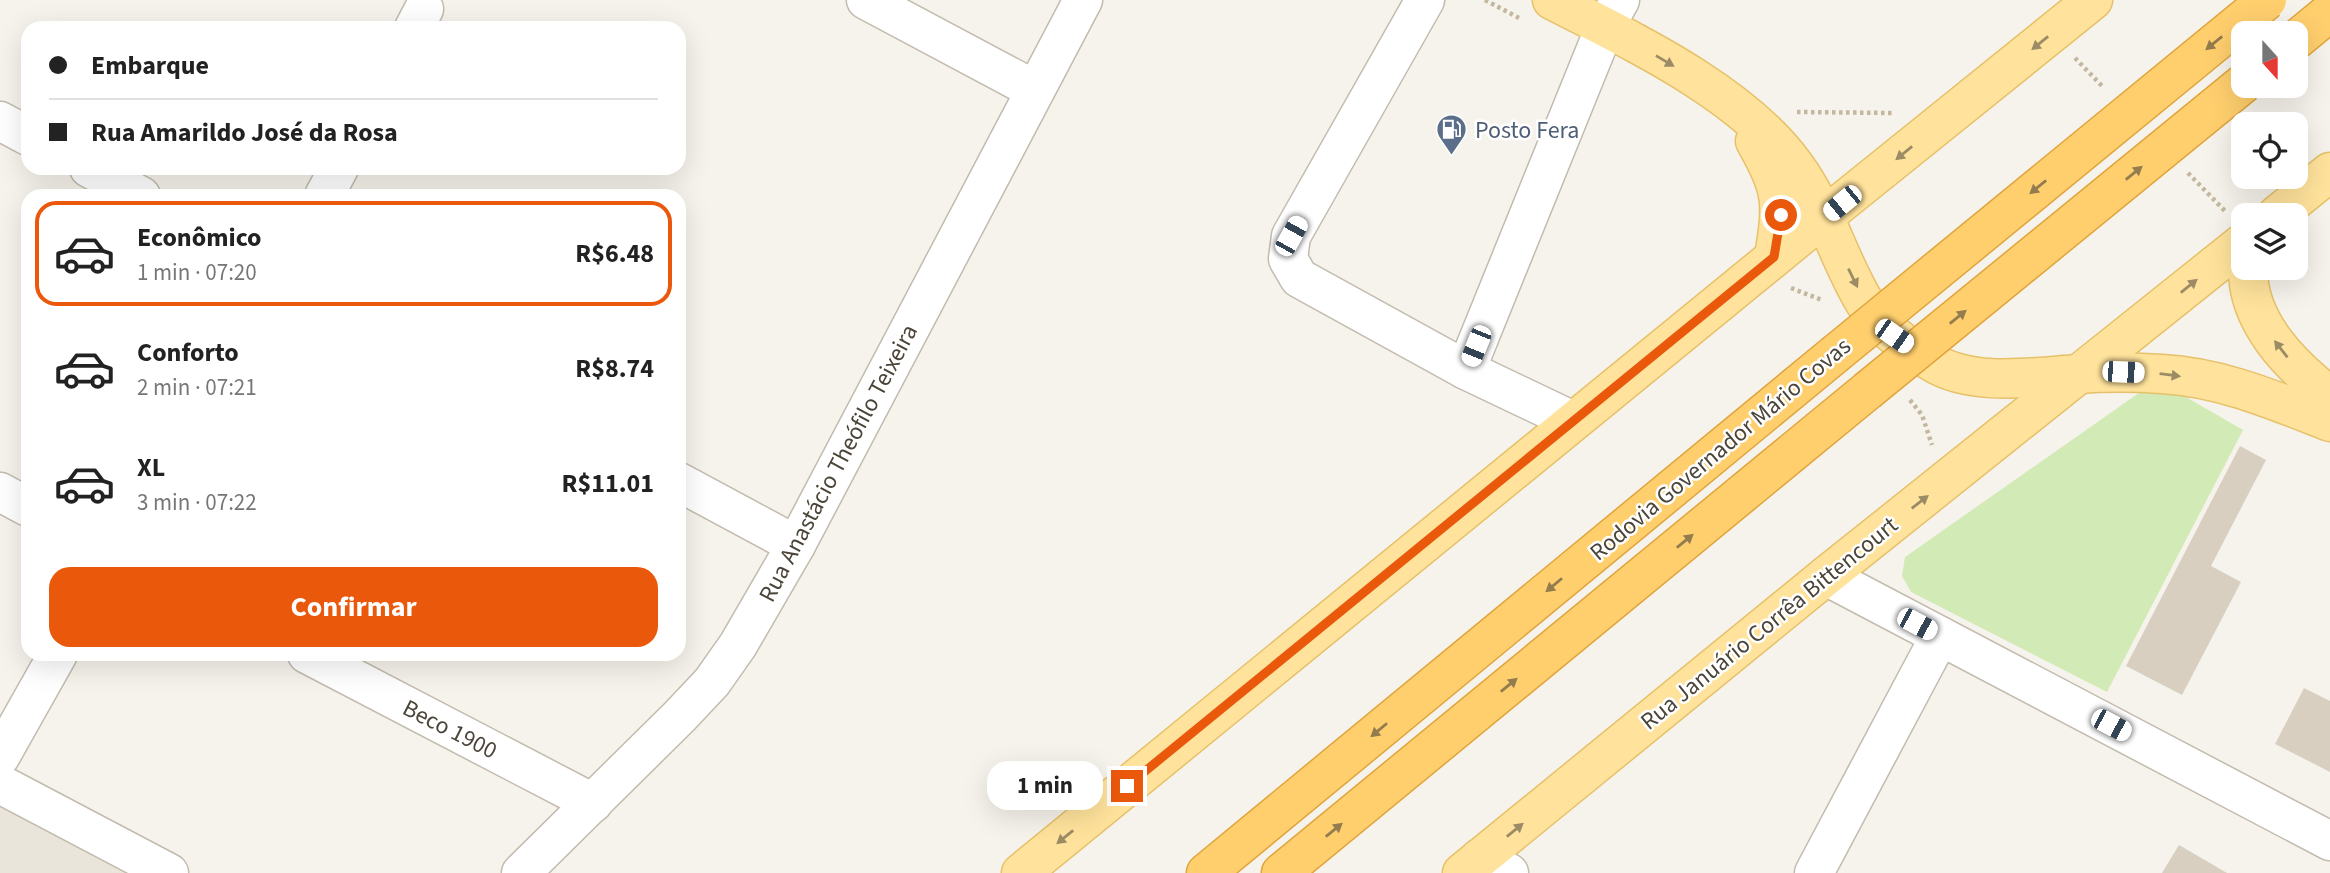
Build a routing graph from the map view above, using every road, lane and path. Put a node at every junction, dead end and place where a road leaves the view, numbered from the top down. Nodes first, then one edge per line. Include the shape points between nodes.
1 (866, 0) edge
2 (1083, 0) edge
3 (1425, 0) edge
4 (1485, 0) edge
5 (2093, 0) edge
6 (2267, 0) edge
7 (1537, 10) edge
8 (2330, 12) edge
9 (1613, 14) edge
10 (2308, 30) edge
11 (1035, 90) junction
12 (2231, 94) edge
13 (1735, 106) junction
14 (1895, 113) dead end
15 (0, 121) edge
16 (21, 132) edge
17 (2330, 172) edge
18 (102, 175) edge
19 (128, 189) edge
20 (2292, 203) edge
21 (1825, 216) junction
22 (2231, 252) edge
23 (1774, 257) junction
24 (2251, 280) edge
25 (1466, 370) junction
26 (2078, 374) junction
27 (2330, 396) edge
28 (1573, 421) junction
29 (2330, 422) edge
30 (686, 486) edge
31 (0, 492) edge
32 (21, 503) edge
33 (796, 544) junction
34 (1826, 576) junction
35 (1940, 636) junction
36 (54, 661) edge
37 (320, 661) edge
38 (0, 757) edge
39 (0, 784) edge
40 (593, 803) junction
41 (2330, 841) edge
42 (1484, 868) edge
43 (169, 873) edge
44 (521, 873) edge
45 (1021, 873) edge
46 (1206, 873) edge
47 (1281, 873) edge
48 (1814, 873) edge

1 - 11 street
2 - 11 street, Rua Anastácio Theófilo Teixeira
3 - 25 street via 1291,236 1288,259 1299,278
4 - 7 path
5 -> 21 main road
6 -> 46 highway, Rodovia Governador Mário Covas, bridge
7 - 9 main road
8 - 10 highway
9 -> 13 main road via 1676,68
9 - 25 street
11 - 33 street, Rua Anastácio Theófilo Teixeira
47 -> 12 highway, Rodovia Governador Mário Covas, bridge
13 - 14 path via 1809,113
13 - 21 main road via 1796,166
13 - 23 main road via 1779,193 1781,215
15 - 16 street
17 - 20 main road
18 - 19 street
21 - 23 main road
21 -> 26 main road via 1867,305 1894,336 1934,364 1971,376 2010,379
26 -> 22 main road, Rua Januário Corrêa Bittencourt
23 - 28 main road
27 -> 24 main road via 2281,350 2256,312
25 - 28 street
26 -> 29 main road via 2165,374 2211,381
34 -> 26 main road, Rua Januário Corrêa Bittencourt
28 -> 45 main road
30 - 33 street
31 - 32 street
33 - 40 street, Rua Anastácio Theófilo Teixeira via 760,610 712,682
34 - 35 street
42 -> 34 main road, Rua Januário Corrêa Bittencourt
35 - 41 street
35 - 48 street
36 - 38 street
37 - 40 street, Beco 1900
39 - 43 street
40 - 44 street, Rua Anastácio Theófilo Teixeira

